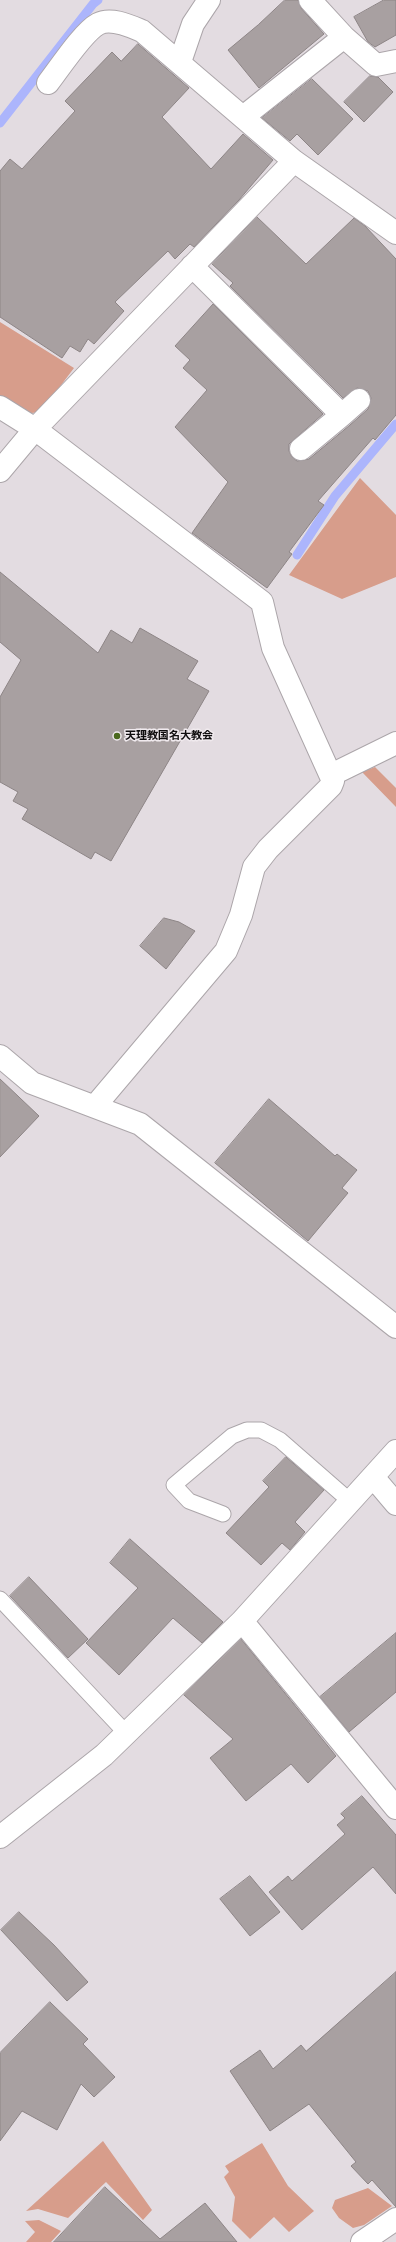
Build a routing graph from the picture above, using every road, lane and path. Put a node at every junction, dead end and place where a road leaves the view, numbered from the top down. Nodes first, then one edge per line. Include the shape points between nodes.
1 (209, 0) edge
2 (310, 0) edge
3 (344, 37) junction
4 (396, 61) edge
5 (180, 62) junction
6 (48, 83) dead end
7 (243, 116) junction
8 (294, 161) junction
9 (396, 233) edge
10 (192, 266) junction
11 (360, 400) dead end
12 (0, 407) edge
13 (342, 414) junction
14 (34, 429) junction
15 (301, 449) dead end
16 (0, 471) edge
17 (396, 743) edge
18 (331, 775) junction
19 (0, 1056) edge
20 (95, 1106) junction
21 (396, 1327) edge
22 (396, 1451) edge
23 (374, 1478) junction
24 (351, 1502) junction
25 (396, 1504) edge
26 (222, 1514) dead end
27 (0, 1599) edge
28 (242, 1621) junction
29 (126, 1733) junction
30 (396, 1808) edge
31 (0, 1837) edge
32 (396, 2220) edge
33 (362, 2242) edge

1 - 5 street via 193,24
2 - 3 street
3 - 4 street via 376,65
3 - 7 street
5 - 6 street via 142,31 122,23 99,24 89,31
5 - 7 street
7 - 8 street
8 - 9 street
8 - 10 street
10 - 13 street
10 - 14 street
11 - 13 street
12 - 14 street
13 - 15 street
14 - 16 street
14 - 18 street via 262,602 273,648
17 - 18 street
18 - 20 street via 331,786 268,849 254,867 241,915 226,951
19 - 20 street via 32,1083
20 - 21 street via 140,1124
22 - 23 street
23 - 24 street
23 - 25 street
24 - 26 lane via 280,1440 261,1430 247,1430 232,1436 174,1485 189,1501
24 - 28 street
27 - 29 lane
28 - 29 street
28 - 30 street
29 - 31 street via 104,1755
32 - 33 street

